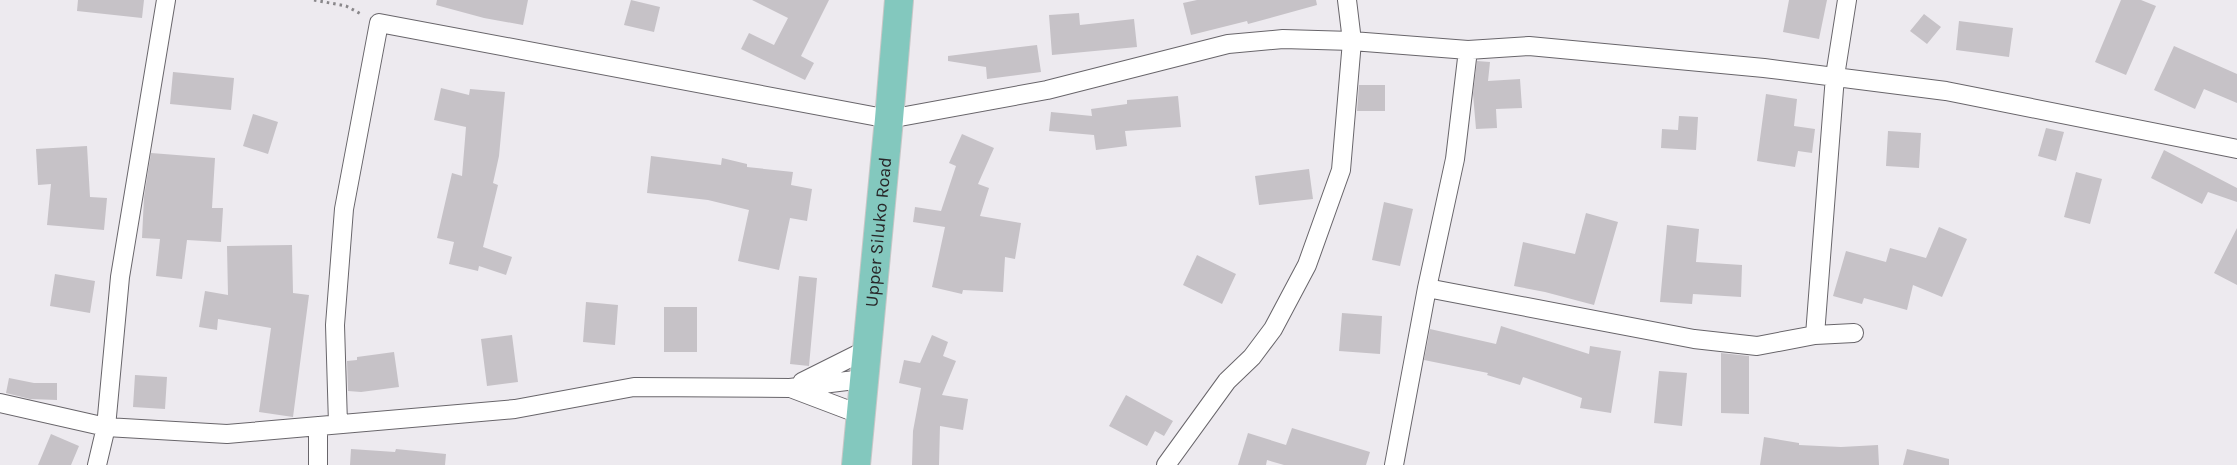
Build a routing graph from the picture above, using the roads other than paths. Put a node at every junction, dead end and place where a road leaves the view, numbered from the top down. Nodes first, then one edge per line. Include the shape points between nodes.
1 (166, 0) edge
2 (899, 0) edge
3 (1348, 0) edge
4 (1847, 0) edge
5 (1352, 41) junction
6 (1468, 50) junction
7 (1835, 76) junction
8 (890, 119) junction
9 (2237, 149) edge
10 (1427, 288) junction
11 (1854, 333) dead end
12 (1815, 336) junction
13 (866, 350) junction
14 (863, 380) junction
15 (790, 388) junction
16 (0, 403) edge
17 (859, 414) junction
18 (338, 424) junction
19 (318, 426) junction
20 (106, 427) junction
21 (97, 465) edge
22 (318, 465) edge
23 (856, 465) edge
24 (1166, 465) edge
25 (1394, 465) edge

1 - 20 street via 120,277
2 - 8 main road, Upper Siluko Road
3 - 5 street
4 - 7 street
5 - 6 street
5 - 8 street via 1283,39 1228,44 1047,90
5 - 24 street via 1341,170 1306,265 1273,329 1228,381
6 - 7 street via 1529,46
6 - 10 street via 1454,159
7 - 9 street via 1946,91
7 - 12 street
8 - 13 main road, Upper Siluko Road
8 - 18 street via 379,24 344,209 335,325
10 - 12 street via 1694,339 1757,346
10 - 25 street
11 - 12 street
13 - 14 main road, Upper Siluko Road
13 - 15 street
14 - 15 street
14 - 17 main road, Upper Siluko Road
15 - 17 street
15 - 18 street via 634,387 515,409
16 - 20 street
17 - 23 main road, Upper Siluko Road
18 - 19 street
19 - 20 street via 227,434
19 - 22 street
20 - 21 street

